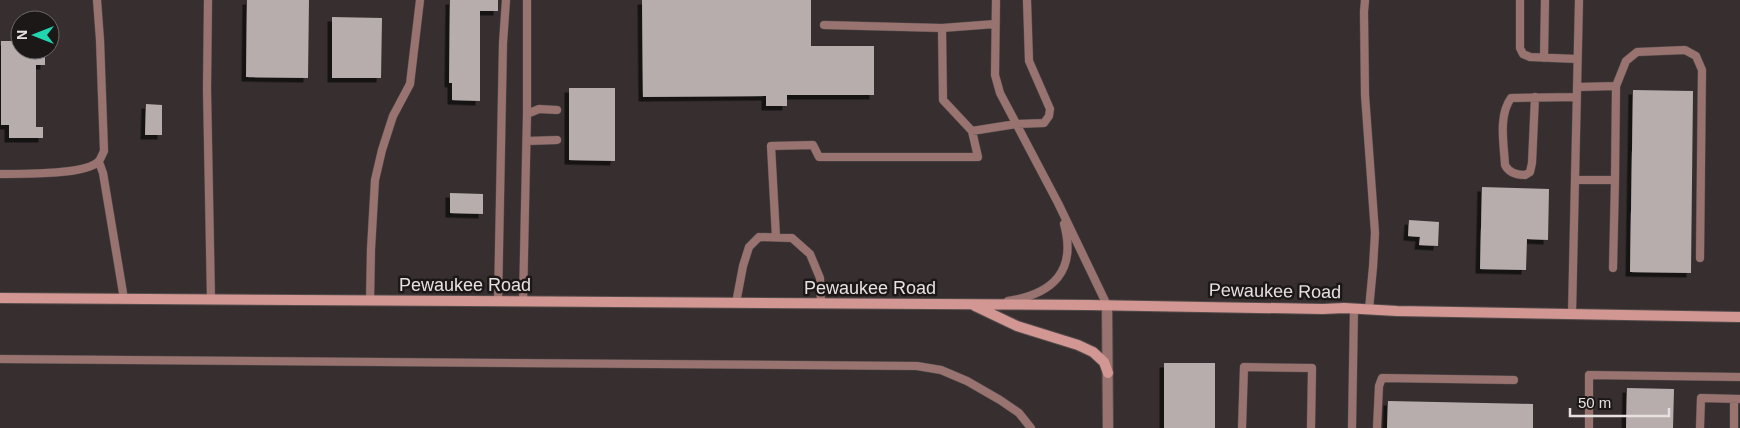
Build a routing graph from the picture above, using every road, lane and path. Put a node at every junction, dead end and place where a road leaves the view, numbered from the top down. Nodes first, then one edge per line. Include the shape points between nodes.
1 (97, 0) edge
2 (208, 0) edge
3 (420, 0) edge
4 (506, 0) edge
5 (528, 0) edge
6 (996, 0) edge
7 (1027, 0) edge
8 (1365, 0) edge
9 (1520, 0) edge
10 (1545, 0) edge
11 (1579, 0) edge
12 (996, 24) junction
13 (824, 25) dead end
14 (942, 28) junction
15 (1544, 58) junction
16 (1577, 59) junction
17 (1616, 86) junction
18 (1577, 87) junction
19 (1534, 97) junction
20 (1577, 97) junction
21 (557, 110) dead end
22 (528, 114) junction
23 (1016, 124) junction
24 (972, 131) junction
25 (557, 140) dead end
26 (526, 141) junction
27 (99, 162) junction
28 (0, 174) edge
29 (1576, 180) junction
30 (1615, 180) junction
31 (1058, 203) junction
32 (776, 237) junction
33 (1700, 258) dead end
34 (1613, 268) dead end
35 (0, 298) edge
36 (124, 299) junction
37 (211, 300) junction
38 (370, 301) junction
39 (498, 302) junction
40 (523, 302) junction
41 (736, 303) junction
42 (822, 304) junction
43 (972, 304) junction
44 (989, 304) junction
45 (1107, 305) junction
46 (1354, 308) junction
47 (1369, 309) junction
48 (1572, 314) junction
49 (1740, 317) edge
50 (0, 359) edge
51 (1108, 373) junction
52 (1740, 377) edge
53 (1514, 380) dead end
54 (1737, 399) edge
55 (1031, 428) edge
56 (1108, 428) edge
57 (1242, 428) edge
58 (1312, 428) edge
59 (1352, 428) edge
60 (1377, 428) edge
61 (1588, 428) edge
62 (1700, 428) edge
63 (1734, 428) edge

1 - 27 lane via 104,151
2 - 37 lane
3 - 38 lane via 410,84 393,116 375,180
4 - 39 lane
5 - 22 lane
6 - 12 lane
7 - 23 lane via 1029,61 1050,109 1044,123
8 - 47 lane via 1365,96 1375,232
9 - 15 lane via 1520,48 1530,57
10 - 15 lane
11 - 16 lane
12 - 14 lane
12 - 23 lane via 995,74 1000,93
13 - 14 lane
14 - 24 lane via 943,100
15 - 16 lane
16 - 18 lane
17 - 18 lane
17 - 30 lane
17 - 33 lane via 1626,61 1637,52 1685,50 1696,56 1702,70
18 - 20 lane
19 - 19 lane via 1512,98 1507,104 1505,165 1515,175 1530,172
19 - 20 lane
20 - 29 lane
21 - 22 lane via 539,109
22 - 26 lane
23 - 24 lane
23 - 31 lane
24 - 32 lane via 978,157 819,157 813,145 771,146
25 - 26 lane
26 - 40 lane
27 - 28 lane via 89,167 40,175
27 - 36 lane
29 - 30 lane
29 - 48 lane
30 - 34 lane
31 - 44 lane via 1069,240 1068,257 1061,274 1050,286 1031,296
31 - 45 lane
32 - 41 lane via 760,237 749,247
32 - 42 lane via 792,238 810,254 820,278
35 - 36 main road, Pewaukee Road
36 - 37 main road, Pewaukee Road
37 - 38 main road, Pewaukee Road
38 - 39 main road, Pewaukee Road
39 - 40 main road, Pewaukee Road
40 - 41 main road, Pewaukee Road
41 - 42 main road, Pewaukee Road
42 - 43 main road, Pewaukee Road
43 - 44 main road, Pewaukee Road
43 - 51 main road via 1018,326 1093,352 1104,362
44 - 45 main road, Pewaukee Road
45 - 46 main road, Pewaukee Road
45 - 51 street
46 - 47 main road, Pewaukee Road
46 - 59 lane
47 - 48 main road, Pewaukee Road
48 - 49 main road, Pewaukee Road
50 - 55 lane via 917,366 941,370 967,381 1019,413
51 - 56 street
52 - 61 lane via 1590,375
53 - 60 lane via 1382,378
54 - 62 lane via 1701,398
54 - 63 lane
57 - 58 lane via 1244,367 1312,368

